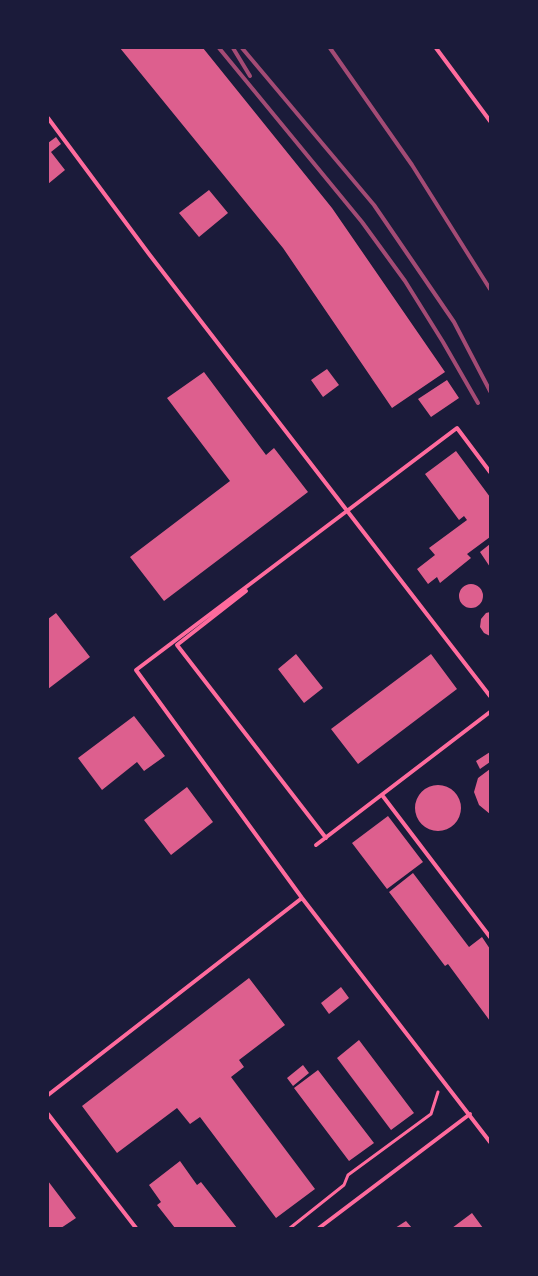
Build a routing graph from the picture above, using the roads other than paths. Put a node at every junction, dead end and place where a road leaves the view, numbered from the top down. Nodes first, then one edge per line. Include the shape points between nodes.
1 (436, 48) edge
2 (48, 118) edge
3 (490, 121) edge
4 (490, 472) edge
5 (348, 510) junction
6 (490, 696) edge
7 (490, 712) edge
8 (382, 795) junction
9 (326, 838) junction
10 (316, 845) dead end
11 (302, 898) junction
12 (490, 937) edge
13 (48, 1095) edge
14 (48, 1114) edge
15 (470, 1114) junction
16 (490, 1142) edge
17 (136, 1228) edge
18 (319, 1228) edge

1 - 3 lane
2 - 5 lane
4 - 5 lane via 457,428
5 - 6 lane
5 - 9 lane via 177,645
5 - 11 lane via 136,670
7 - 8 lane
8 - 9 lane
8 - 12 lane
9 - 10 lane
11 - 13 lane
11 - 15 lane
14 - 17 lane
15 - 16 lane
15 - 18 lane

